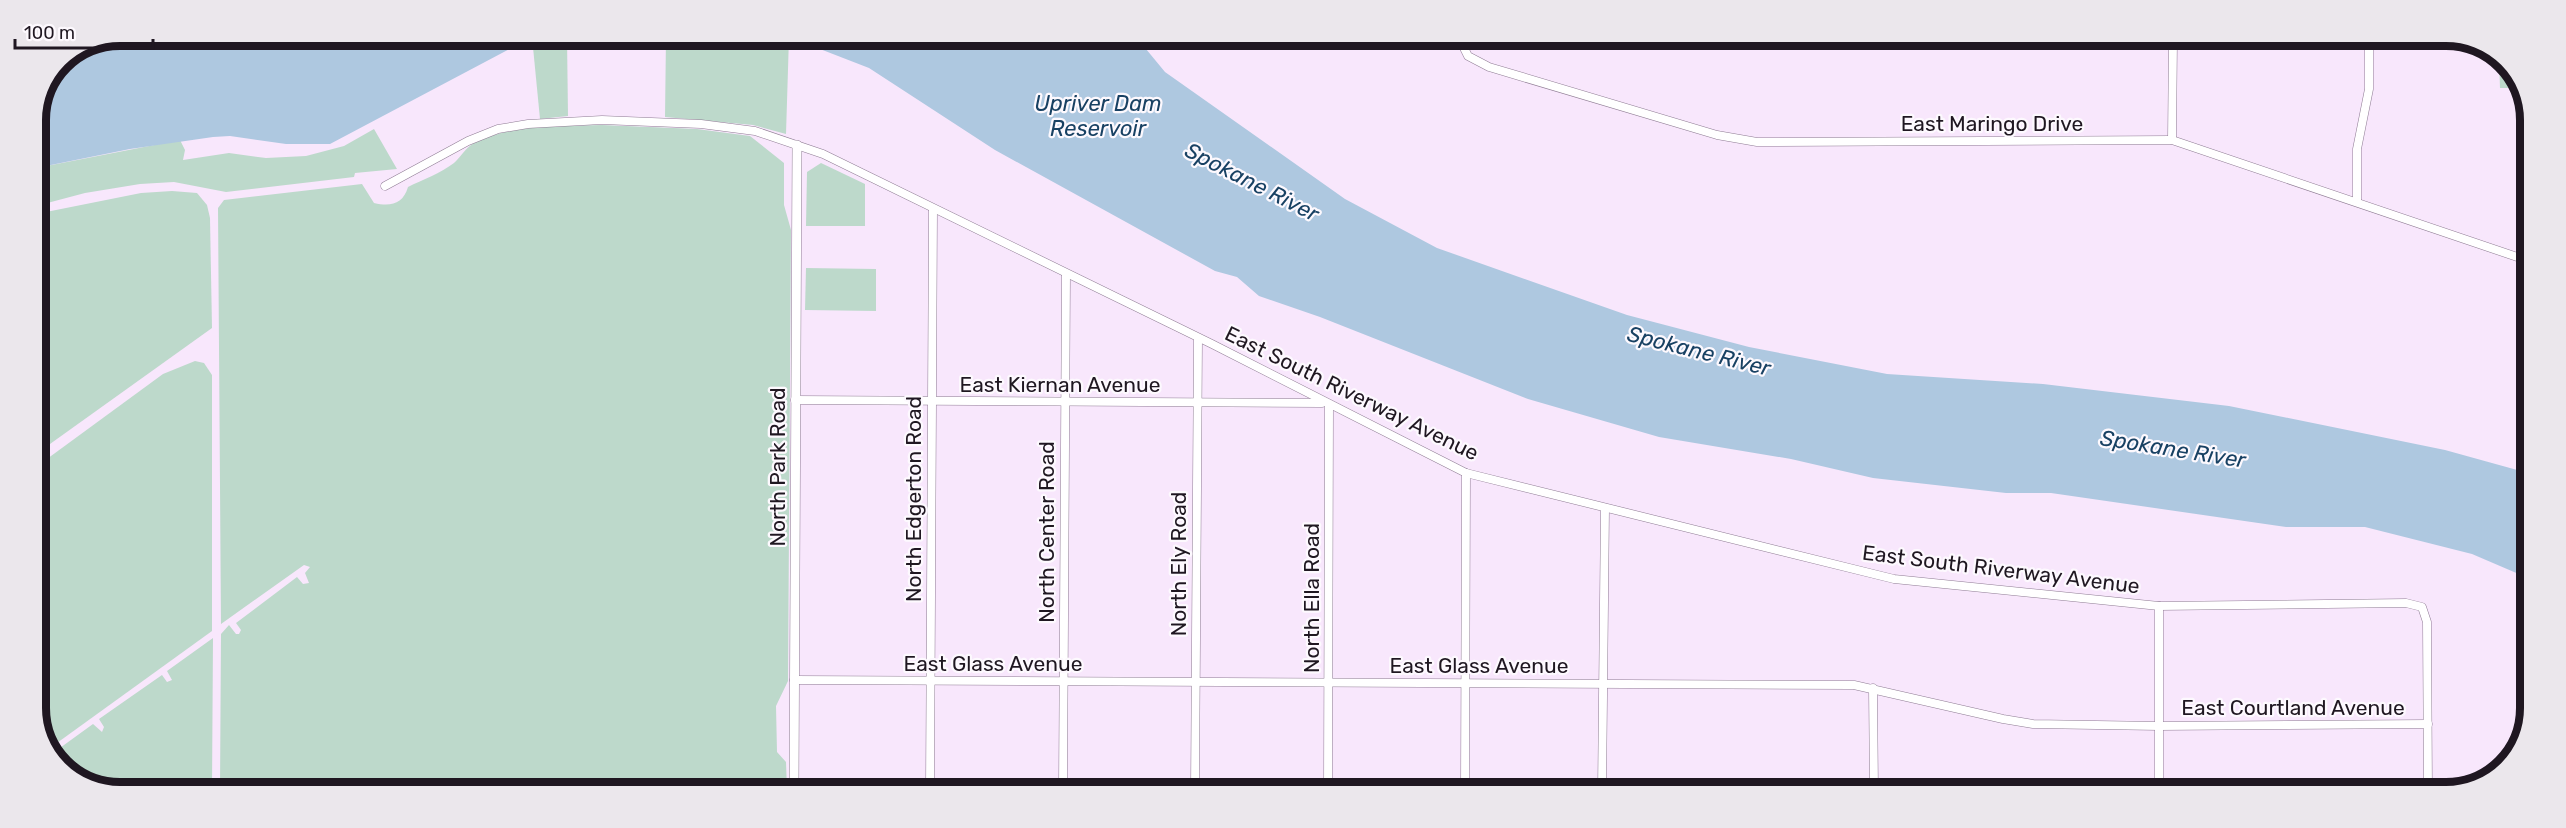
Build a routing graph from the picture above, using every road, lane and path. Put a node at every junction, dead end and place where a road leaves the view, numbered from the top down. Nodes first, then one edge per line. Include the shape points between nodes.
1 (1463, 46) edge
2 (2173, 46) edge
3 (2369, 46) edge
4 (2172, 140) junction
5 (796, 145) junction
6 (385, 186) dead end
7 (2357, 201) junction
8 (933, 209) junction
9 (2519, 258) edge
10 (1066, 274) junction
11 (1198, 339) junction
12 (795, 400) junction
13 (931, 401) junction
14 (1065, 401) junction
15 (1197, 402) junction
16 (1327, 404) junction
17 (1466, 473) junction
18 (1605, 508) junction
19 (2159, 606) junction
20 (794, 681) junction
21 (931, 681) junction
22 (1064, 682) junction
23 (1196, 682) junction
24 (1329, 683) junction
25 (1464, 683) junction
26 (1602, 684) junction
27 (1873, 688) junction
28 (2428, 724) junction
29 (2158, 726) junction
30 (794, 782) edge
31 (930, 782) edge
32 (1063, 782) edge
33 (1196, 782) edge
34 (1328, 782) edge
35 (1465, 782) edge
36 (1602, 782) edge
37 (1874, 782) edge
38 (2159, 782) edge
39 (2428, 782) edge

1 - 4 street, East Maringo Drive via 1468,56 1488,67 1718,135 1757,142
2 - 4 street
3 - 7 street via 2369,89 2357,149
4 - 7 street, East Maringo Drive
5 - 6 street, East South Riverway Avenue via 755,131 701,124 602,120 528,124 498,129 468,141
5 - 8 street, East South Riverway Avenue via 823,154
5 - 12 street, North Park Road
7 - 9 street, East Maringo Drive
8 - 10 street, East South Riverway Avenue
8 - 13 street, North Edgerton Road
10 - 11 street, East South Riverway Avenue
10 - 14 street, North Center Road
11 - 15 street, North Ely Road
11 - 16 street, East South Riverway Avenue
12 - 13 street, East Kiernan Avenue
12 - 20 street, North Park Road
13 - 14 street, East Kiernan Avenue
13 - 21 street, North Edgerton Road
14 - 15 street, East Kiernan Avenue
14 - 22 street, North Center Road
15 - 16 street, East Kiernan Avenue
15 - 23 street, North Ely Road
16 - 17 street, East South Riverway Avenue
16 - 24 street, North Ella Road
17 - 18 street, East South Riverway Avenue
17 - 25 street
18 - 19 street, East South Riverway Avenue via 1894,579
18 - 26 street
19 - 28 street, East South Riverway Avenue via 2406,603 2422,607 2427,622
19 - 29 street
20 - 21 street, East Glass Avenue
20 - 30 street, North Park Road
21 - 22 street, East Glass Avenue
21 - 31 street, North Edgerton Road
22 - 23 street, East Glass Avenue
22 - 32 street, North Center Road
23 - 24 street, East Glass Avenue
23 - 33 street, North Ely Road
24 - 25 street, East Glass Avenue
24 - 34 street, North Ella Road
25 - 26 street, East Glass Avenue
25 - 35 street
26 - 27 street, East Glass Avenue
26 - 36 street
27 - 29 street, East Glass Avenue via 2032,724
27 - 37 street
28 - 29 street, East Courtland Avenue
28 - 39 street
29 - 38 street

